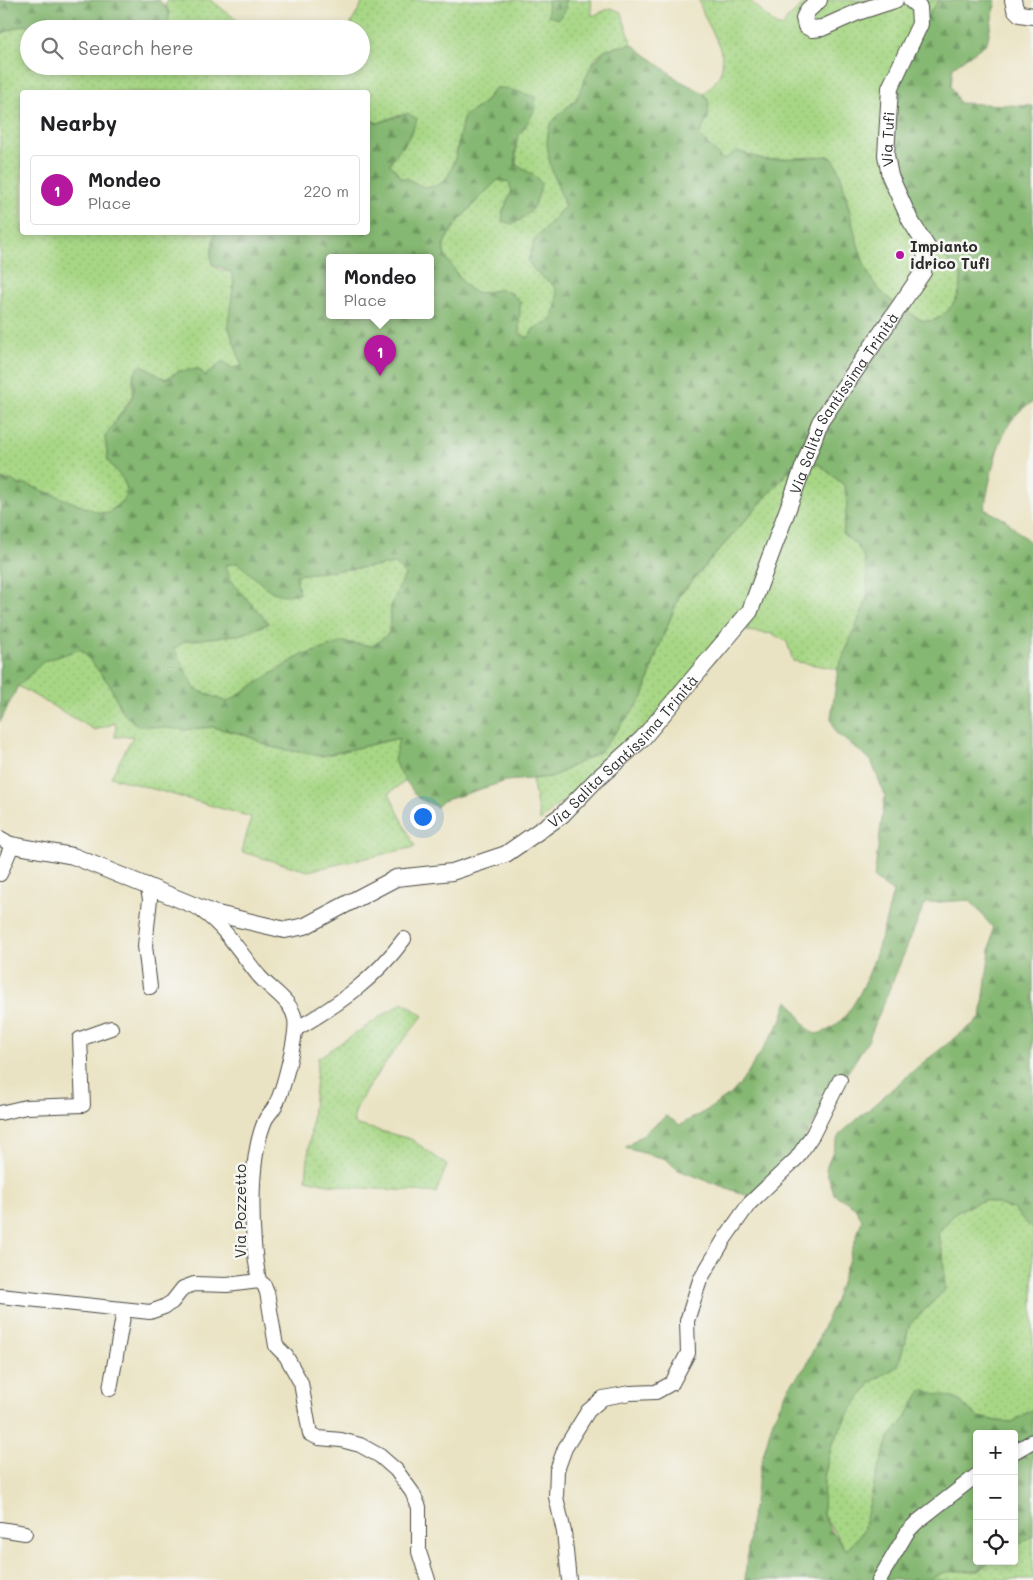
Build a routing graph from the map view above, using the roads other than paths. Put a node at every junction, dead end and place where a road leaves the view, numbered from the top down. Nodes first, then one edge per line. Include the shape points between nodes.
1 (820, 0) edge
2 (895, 0) edge
3 (911, 0) edge
4 (1013, 0) edge
5 (1033, 16) edge
6 (903, 302) joint
7 (6, 841) edge
8 (0, 874) edge
9 (147, 885) junction
10 (198, 907) junction
11 (404, 939) dead end
12 (150, 987) dead end
13 (111, 1028) dead end
14 (296, 1029) junction
15 (840, 1080) dead end
16 (0, 1113) edge
17 (259, 1281) junction
18 (0, 1296) edge
19 (124, 1311) junction
20 (110, 1390) dead end
21 (1033, 1440) edge
22 (1018, 1449) edge
23 (973, 1478) edge
24 (0, 1529) edge
25 (25, 1534) dead end
26 (428, 1580) edge
27 (569, 1580) edge
28 (878, 1580) edge

1 - 2 street via 804,18 806,26 812,29
3 - 6 street, Via Tufi via 919,8 920,24 890,88 886,155 890,176 926,248 926,256 923,272
4 - 5 street via 1020,14
6 - 10 street, Via Salita Santissima Trinità via 820,422 750,611 655,726 562,815 506,854 452,872 387,881 305,926 285,930 229,918
7 - 8 street
7 - 9 street, Via Salita Santissima Trinità via 73,856
9 - 10 street, Via Salita Santissima Trinità
9 - 12 street via 150,899 145,946
10 - 14 street via 215,920 261,978 285,1001 295,1018
11 - 14 street via 361,987
13 - 16 street via 80,1039 83,1105 26,1107
14 - 17 street, Via Pozzetto via 283,1086 264,1122 253,1178 255,1259
15 - 27 street via 813,1134 796,1158 749,1204 700,1280 687,1321 688,1353 672,1383 656,1392 603,1398 588,1411 565,1448 558,1470 556,1498 564,1532
17 - 19 street via 227,1285 194,1284 183,1288 172,1302 158,1310
17 - 26 street, Via Pozzetto via 266,1292 276,1346 296,1372 304,1393 309,1433 314,1437 360,1445 386,1460 400,1475 419,1507 419,1552
18 - 19 street
19 - 20 street
21 - 22 street
23 - 28 street via 908,1531
24 - 25 street

